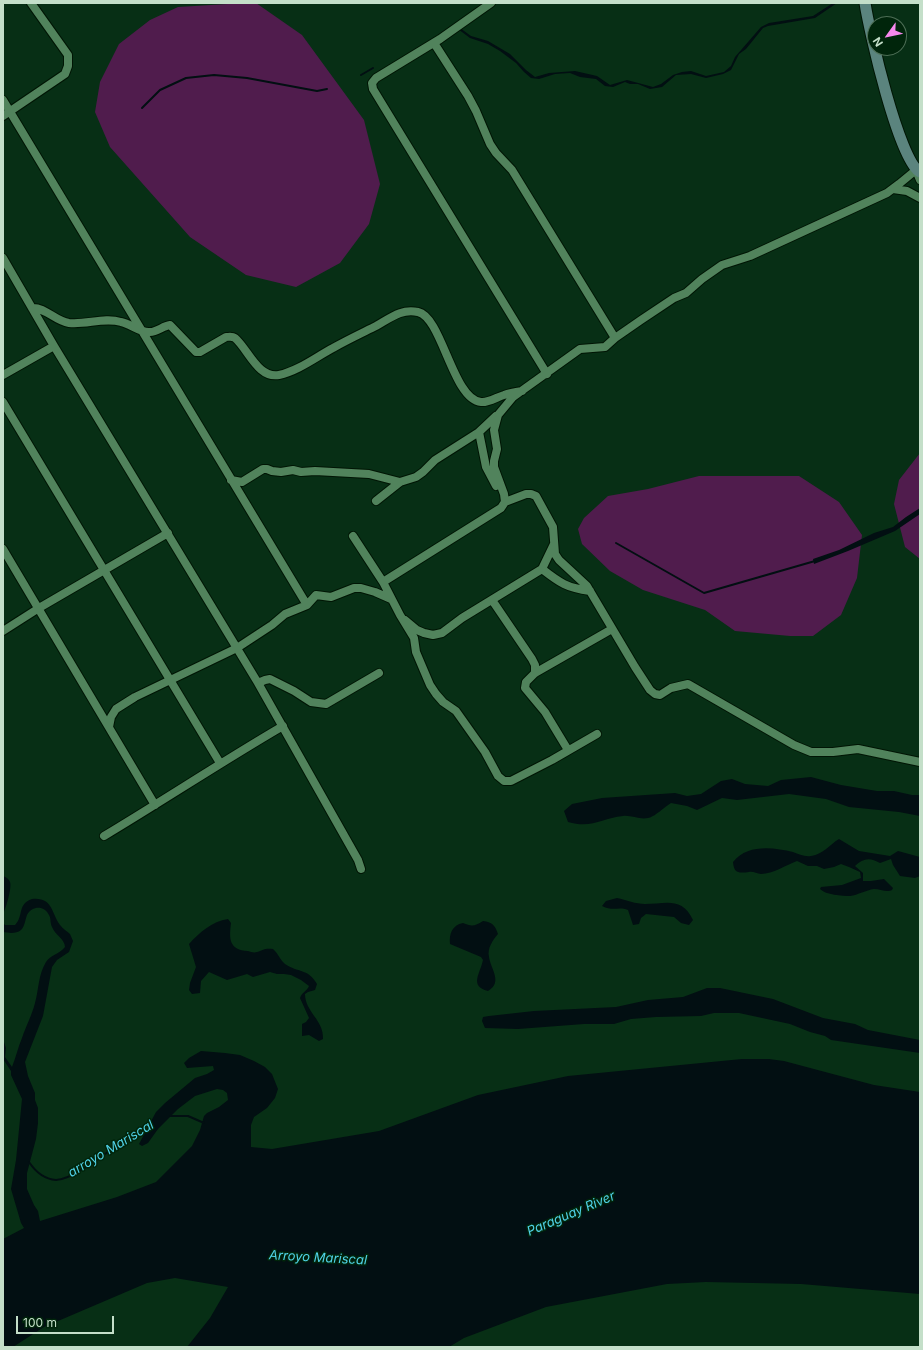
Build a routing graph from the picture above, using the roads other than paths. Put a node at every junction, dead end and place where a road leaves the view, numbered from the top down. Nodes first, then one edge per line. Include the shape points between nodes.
1 (491, 3) edge
2 (865, 3) edge
3 (34, 4) edge
4 (434, 43) junction
5 (3, 100) edge
6 (7, 114) edge
7 (918, 171) edge
8 (920, 180) edge
9 (894, 189) junction
10 (920, 198) edge
11 (3, 258) edge
12 (32, 308) junction
13 (143, 332) junction
14 (615, 338) junction
15 (54, 346) junction
16 (547, 374) junction
17 (3, 375) edge
18 (522, 391) junction
19 (3, 402) edge
20 (498, 415) junction
21 (479, 432) junction
22 (231, 480) junction
23 (400, 482) junction
24 (376, 501) dead end
25 (505, 502) junction
26 (168, 533) junction
27 (353, 536) dead end
28 (555, 543) junction
29 (3, 549) edge
30 (542, 569) junction
31 (104, 570) junction
32 (383, 582) junction
33 (295, 585) junction
34 (590, 591) junction
35 (316, 595) junction
36 (391, 599) junction
37 (492, 600) junction
38 (307, 605) junction
39 (39, 608) junction
40 (400, 615) junction
41 (612, 629) junction
42 (3, 631) edge
43 (237, 648) junction
44 (379, 673) dead end
45 (535, 673) junction
46 (169, 679) junction
47 (258, 683) junction
48 (95, 702) junction
49 (116, 709) junction
50 (283, 726) junction
51 (110, 727) junction
52 (597, 734) dead end
53 (568, 750) junction
54 (920, 762) edge
55 (220, 763) junction
56 (155, 805) junction
57 (104, 836) dead end
58 (361, 869) dead end

1 - 4 street
2 - 7 main road via 883,84 905,152
3 - 6 street via 68,55 68,66 65,74
4 - 14 street via 468,96 496,153 512,170
4 - 16 street via 376,78 372,83 373,89
5 - 6 street
6 - 13 street
7 - 8 street
7 - 9 street
9 - 10 street via 907,191
9 - 14 street via 750,256 722,265 686,293 674,298
11 - 12 street
12 - 13 street via 42,309 56,319 68,322 119,321
12 - 15 street
13 - 18 street via 155,331 170,325 196,352 230,336 266,373 273,376 293,370 398,313 418,312 425,315 432,325 470,397 483,403
13 - 22 street
14 - 16 street via 605,347 580,349
15 - 17 street
15 - 26 street
16 - 18 street
18 - 20 street
19 - 31 street
20 - 21 street
20 - 25 street via 494,430 497,449 494,467
21 - 23 street via 435,460 416,477
21 - 25 street via 486,467
22 - 23 street via 242,482 267,469 281,472 293,470 369,474
22 - 33 street
23 - 24 street
25 - 28 street via 526,494 536,496 551,522
25 - 32 street via 501,508
26 - 31 street
26 - 43 street
27 - 32 street
28 - 30 street
28 - 34 street via 559,560
29 - 39 street
30 - 34 street via 570,588
30 - 37 street
31 - 39 street
31 - 46 street
32 - 36 street
33 - 35 street via 305,592
33 - 38 street
34 - 41 street
35 - 36 street via 331,597 354,588 361,588
35 - 38 street
36 - 40 street
37 - 40 street via 442,633 433,635 417,630
37 - 45 street via 532,659
38 - 43 street via 284,614
39 - 42 street
39 - 48 street
40 - 53 street via 414,638 416,652 430,685 436,694 456,711 485,752 498,776 504,781 511,781
41 - 45 street
41 - 54 street via 655,694 660,695 671,688 688,684 794,745 811,752 858,749
43 - 46 street
43 - 47 street
44 - 47 street via 326,704 310,702 270,679
45 - 53 street via 526,682 525,688 545,712
46 - 49 street
46 - 55 street
47 - 50 street
48 - 49 street via 104,708
48 - 51 street
49 - 51 street via 111,717
50 - 55 street
50 - 58 street
51 - 56 street
52 - 53 street
55 - 56 street
56 - 57 street

